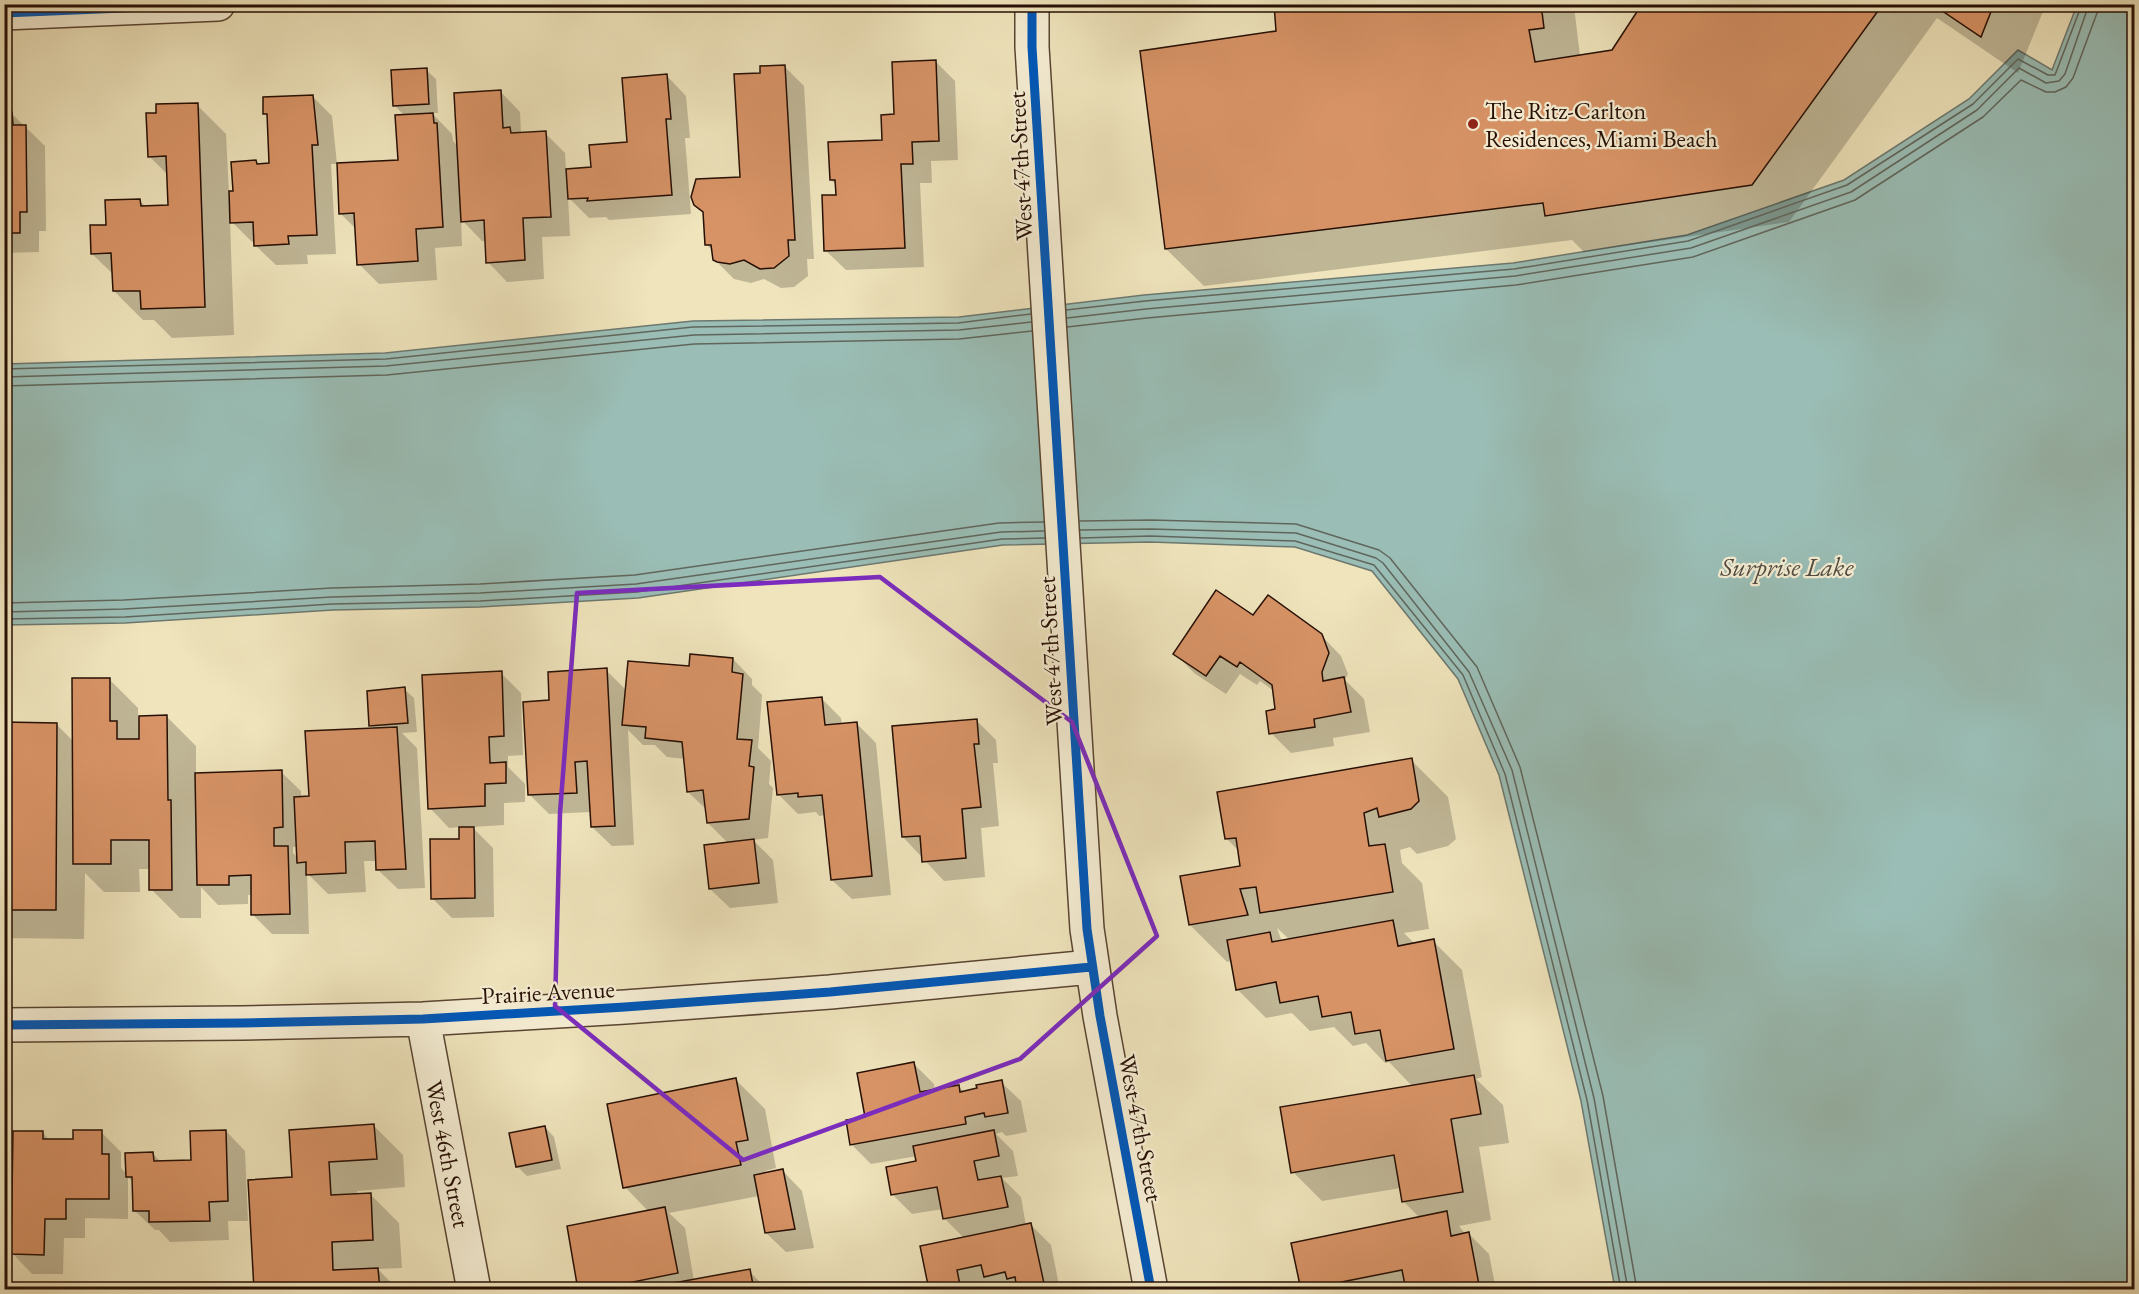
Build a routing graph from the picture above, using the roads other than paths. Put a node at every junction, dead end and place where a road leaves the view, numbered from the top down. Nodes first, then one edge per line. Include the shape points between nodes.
1 (218, 4) edge
2 (1032, 4) edge
3 (4, 13) edge
4 (1091, 967) junction
5 (423, 1019) junction
6 (4, 1025) edge
7 (474, 1290) edge
8 (1151, 1290) edge

1 - 3 street
2 - 4 street, West 47th Street
4 - 5 street, Prairie Avenue via 819,993
4 - 8 street, West 47th Street
5 - 6 street, Prairie Avenue
5 - 7 street, West 46th Street

